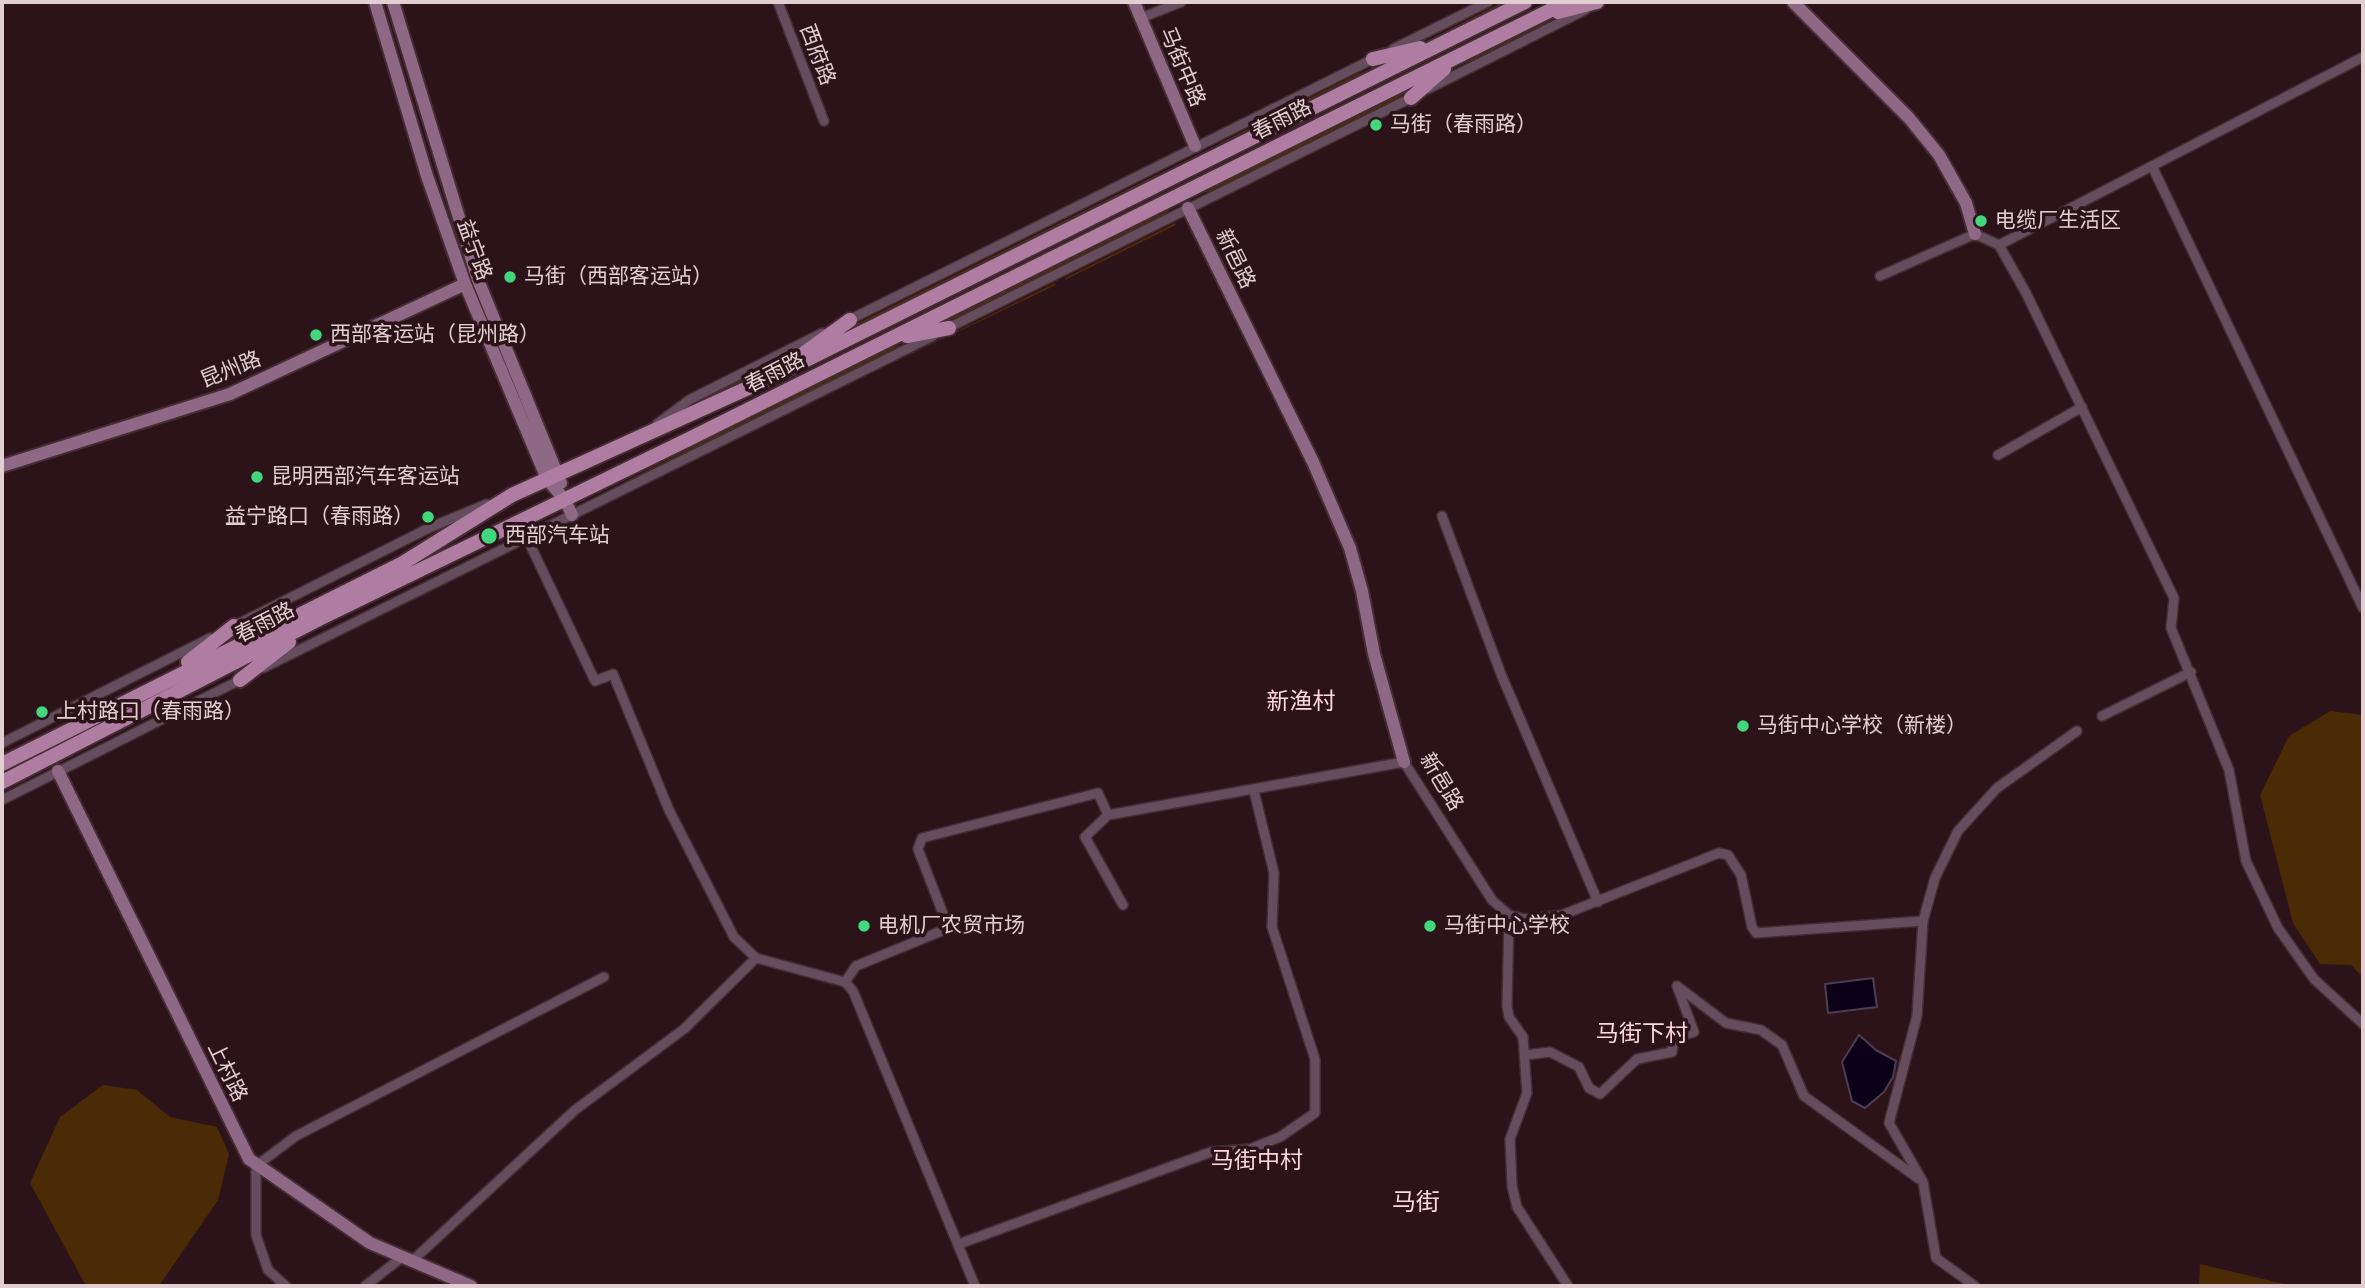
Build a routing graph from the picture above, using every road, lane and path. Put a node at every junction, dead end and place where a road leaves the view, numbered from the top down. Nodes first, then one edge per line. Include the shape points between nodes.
1 (375, 2) edge
2 (393, 2) edge
3 (778, 2) edge
4 (1134, 2) edge
5 (1181, 2) edge
6 (1488, 2) edge
7 (1525, 2) edge
8 (1567, 2) edge
9 (1599, 2) edge
10 (1793, 2) edge
11 (1141, 18) junction
12 (1533, 19) junction
13 (1446, 41) junction
14 (1458, 56) junction
15 (2363, 57) edge
16 (1373, 60) junction
17 (1410, 98) junction
18 (824, 121) dead end
19 (1195, 146) junction
20 (2152, 166) junction
21 (1188, 208) junction
22 (1975, 234) junction
23 (1999, 244) junction
24 (1880, 276) dead end
25 (465, 284) junction
26 (850, 320) junction
27 (949, 328) junction
28 (889, 340) junction
29 (770, 378) junction
30 (2082, 407) junction
31 (643, 434) junction
32 (1998, 455) dead end
33 (2, 466) edge
34 (553, 476) junction
35 (512, 495) junction
36 (565, 500) junction
37 (572, 515) junction
38 (1442, 516) dead end
39 (526, 536) junction
40 (2363, 608) edge
41 (319, 619) junction
42 (234, 626) junction
43 (2191, 672) junction
44 (240, 680) junction
45 (162, 682) junction
46 (2102, 716) dead end
47 (2077, 731) dead end
48 (2, 744) edge
49 (1404, 762) junction
50 (2, 764) edge
51 (58, 771) junction
52 (2, 782) edge
53 (1254, 791) junction
54 (2, 800) edge
55 (1108, 815) junction
56 (1598, 902) junction
57 (1123, 905) dead end
58 (1509, 915) junction
59 (1923, 921) junction
60 (757, 958) junction
61 (604, 977) dead end
62 (845, 982) junction
63 (2363, 1024) edge
64 (1526, 1055) junction
65 (256, 1166) junction
66 (1923, 1182) junction
67 (959, 1244) junction
68 (406, 1260) junction
69 (286, 1286) edge
70 (365, 1286) edge
71 (471, 1286) edge
72 (975, 1286) edge
73 (1568, 1286) edge
74 (1975, 1286) edge

1 - 25 street, 益宁路
2 - 34 street, 益宁路 via 478,279
3 - 18 street, 西府路
4 - 11 street, 马街中路
5 - 11 street
6 - 16 street
7 - 13 main road, 春雨路
8 - 12 main road, 春雨路
9 - 12 main road
9 - 17 street
10 - 22 street via 1909,118 1939,155 1966,203
11 - 19 street, 马街中路
12 - 14 main road, 春雨路
13 - 16 main road
13 - 29 main road, 春雨路
14 - 17 main road
14 - 28 main road, 春雨路
15 - 20 street
16 - 19 street
17 - 21 street
19 - 26 street
20 - 23 street
20 - 40 street
21 - 27 street
21 - 49 street, 新邑路 via 1313,461 1350,548
22 - 23 street
22 - 24 street
23 - 30 street
25 - 33 street, 昆州路 via 230,394
25 - 34 street, 益宁路
26 - 29 main road
26 - 31 street via 689,400
27 - 28 main road
27 - 37 street
28 - 36 main road, 春雨路
29 - 31 main road, 春雨路
30 - 32 street
30 - 43 street via 2174,598 2171,628
31 - 34 main road, 春雨路
34 - 35 main road, 春雨路
34 - 36 street, 益宁路
35 - 42 street via 431,527
35 - 45 main road, 春雨路 via 403,563
36 - 37 street, 益宁路
36 - 41 main road, 春雨路
37 - 39 street
38 - 56 street via 1501,674
39 - 44 street
39 - 60 street via 595,681 612,674 668,810 723,920
41 - 44 main road
41 - 52 main road, 春雨路
42 - 45 main road
42 - 48 street
43 - 46 street
43 - 63 street via 2229,770 2246,861 2278,928 2315,979
44 - 51 street
45 - 50 main road, 春雨路
47 - 59 street via 1997,788 1958,831 1935,878
49 - 53 street
49 - 58 street, 新邑路 via 1492,900
51 - 54 street
51 - 65 street, 上村路 via 248,1159
53 - 55 street
53 - 67 street via 1274,873 1272,927 1315,1059 1315,1113 1280,1137 1250,1149 1211,1152
55 - 57 street via 1086,837
55 - 62 street via 1098,793 922,838 918,849 947,924 944,930 856,966
56 - 58 street via 1542,918
56 - 59 street via 1719,853 1728,855 1741,875 1756,933
58 - 64 street via 1507,1006 1523,1037
59 - 66 street via 1917,1016 1889,1123
60 - 62 street
60 - 68 street via 684,1029 575,1110
61 - 65 street via 296,1136
62 - 67 street via 884,1061
64 - 66 street via 1550,1052 1579,1067 1589,1088 1600,1094 1637,1059 1672,1052 1674,1038 1695,1032 1677,986 1726,1023 1761,1030 1782,1045 1804,1096
64 - 73 street via 1527,1093 1510,1139 1512,1186 1517,1207
65 - 68 street, 上村路 via 370,1243
65 - 69 street via 256,1235 268,1270
66 - 74 street via 1936,1258
67 - 72 street
68 - 70 street
68 - 71 street, 上村路

